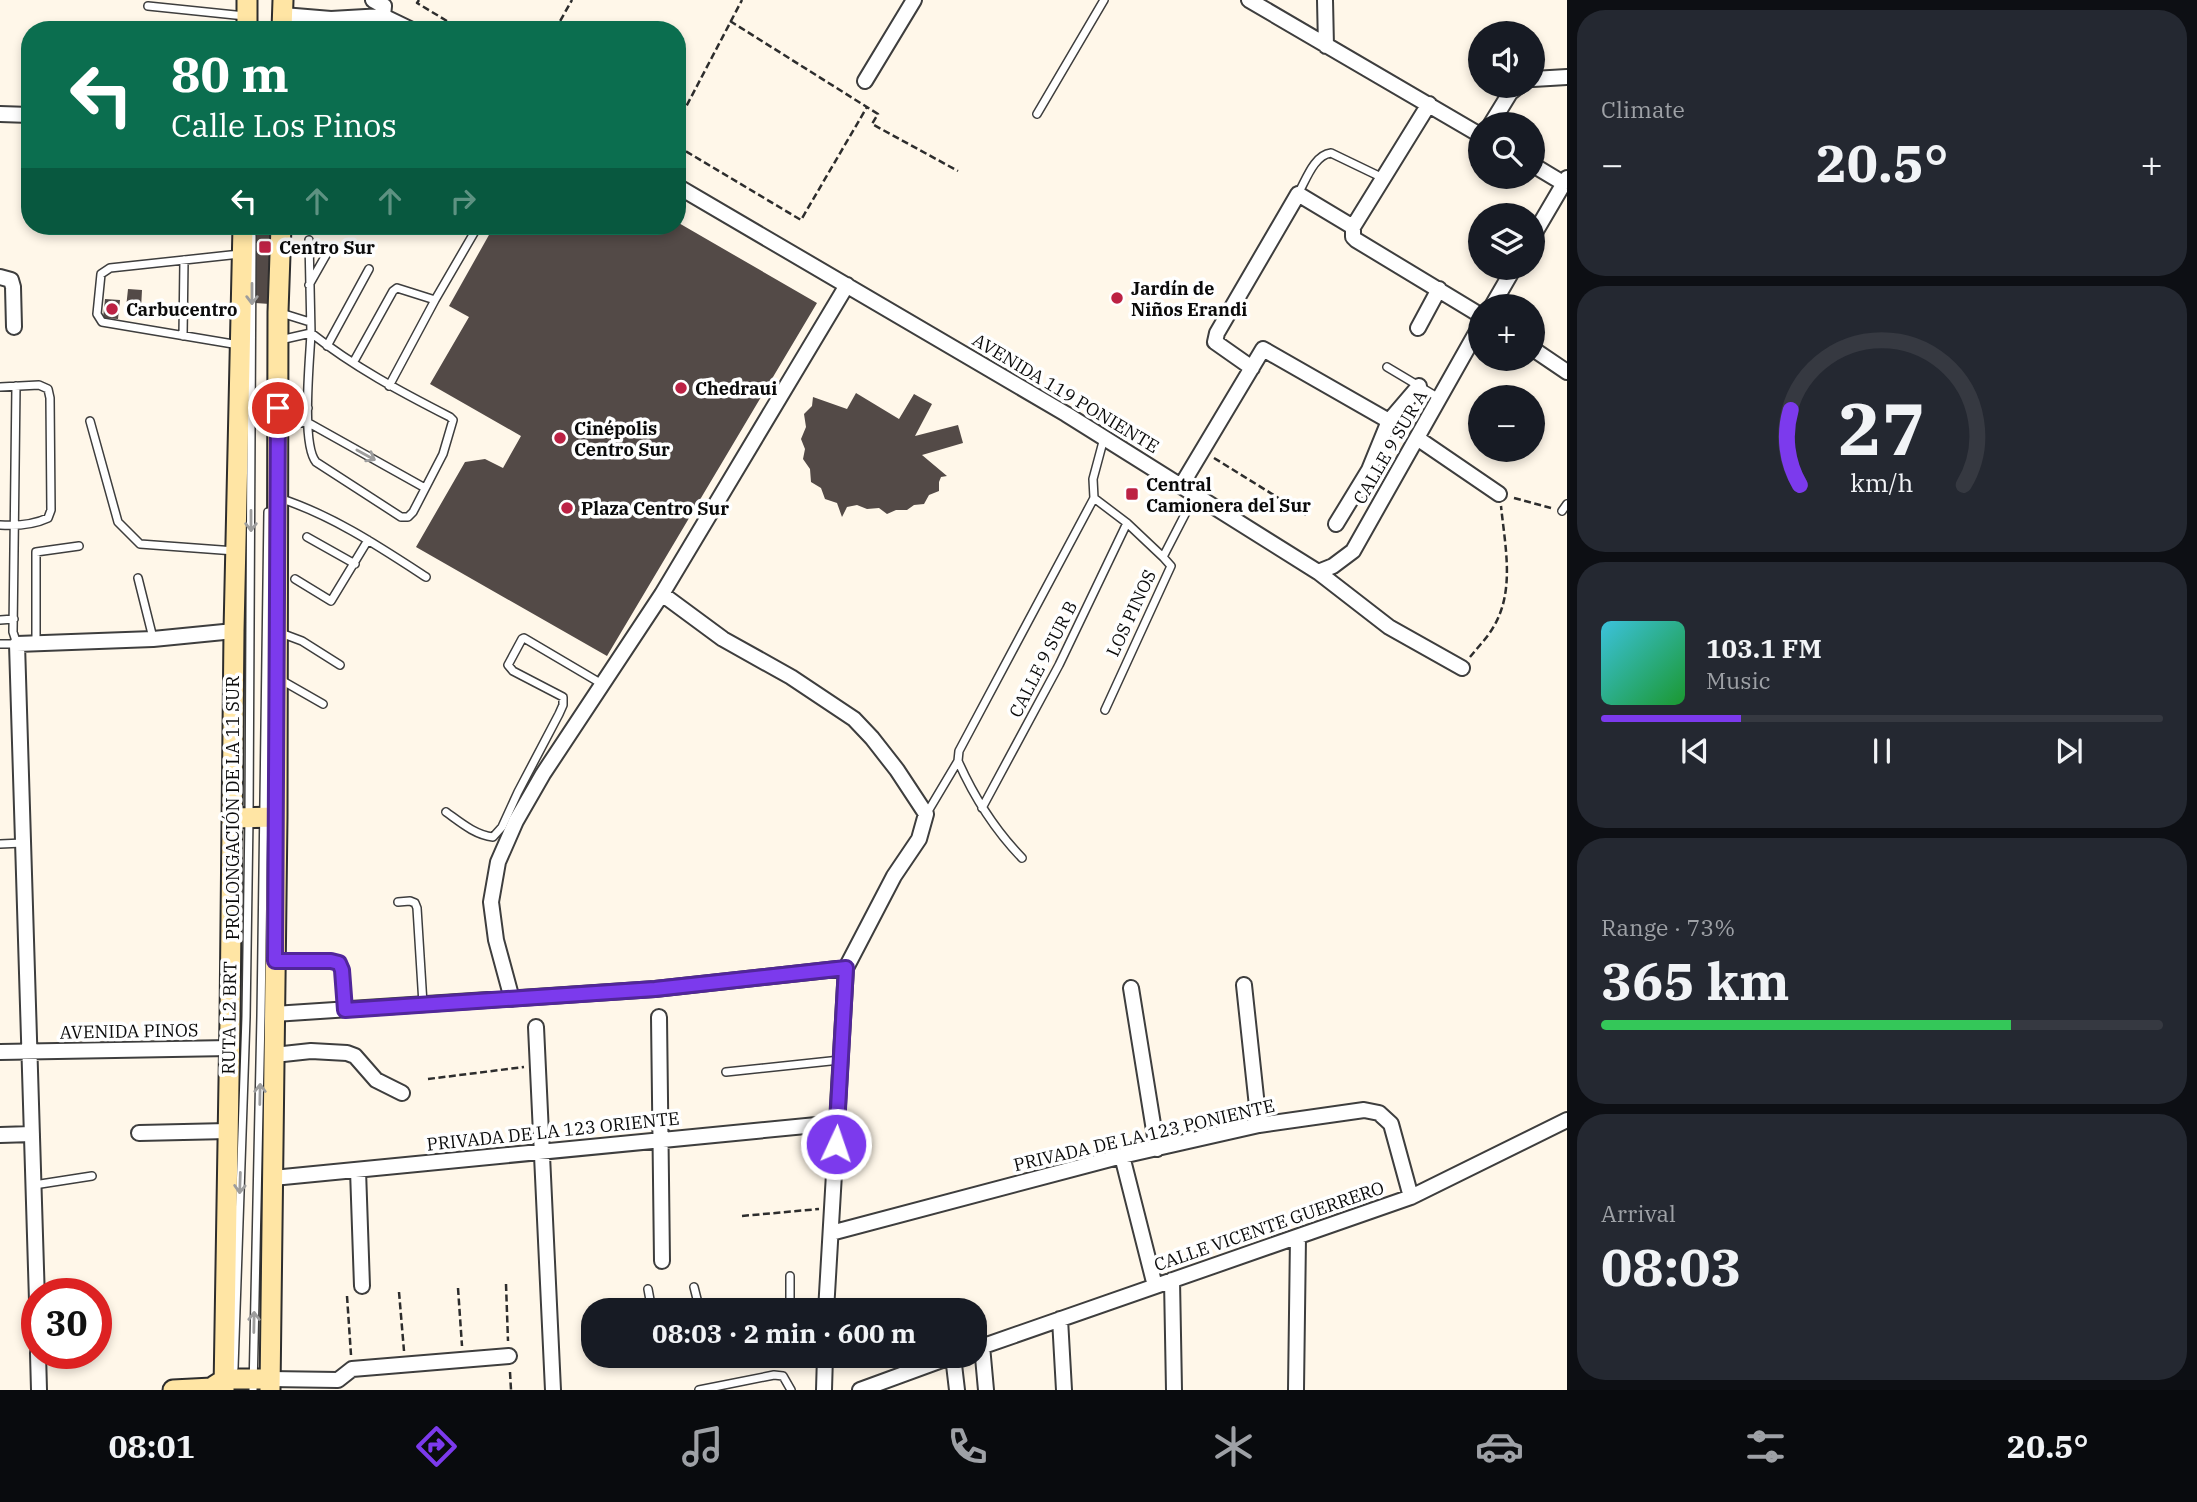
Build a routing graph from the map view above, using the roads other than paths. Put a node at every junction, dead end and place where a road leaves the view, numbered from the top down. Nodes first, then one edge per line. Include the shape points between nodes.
1 (915, 0) edge
2 (1104, 0) edge
3 (1249, 0) edge
4 (1325, 0) edge
5 (148, 6) dead end
6 (382, 6) edge
7 (250, 15) edge
8 (280, 15) edge
9 (310, 21) edge
10 (334, 21) edge
11 (401, 21) edge
12 (1326, 46) junction
13 (1567, 77) edge
14 (1545, 78) edge
15 (864, 81) dead end
16 (1429, 104) junction
17 (0, 114) edge
18 (1037, 114) dead end
19 (21, 115) edge
20 (1468, 128) edge
21 (1545, 171) edge
22 (1383, 178) junction
23 (1565, 181) edge
24 (686, 191) edge
25 (1298, 194) junction
26 (1545, 215) edge
27 (1353, 227) junction
28 (243, 235) edge
29 (252, 235) edge
30 (276, 235) edge
31 (276, 235) edge
32 (473, 235) edge
33 (309, 240) dead end
34 (330, 248) dead end
35 (242, 253) junction
36 (184, 260) junction
37 (369, 269) dead end
38 (6, 279) edge
39 (847, 285) junction
40 (309, 286) junction
41 (1439, 289) junction
42 (435, 300) junction
43 (1468, 307) edge
44 (278, 312) junction
45 (310, 322) junction
46 (14, 327) dead end
47 (1418, 328) dead end
48 (311, 332) junction
49 (183, 336) junction
50 (279, 340) junction
51 (240, 345) junction
52 (327, 345) junction
53 (1468, 347) edge
54 (1545, 357) edge
55 (353, 363) junction
56 (1387, 367) dead end
57 (1252, 368) junction
58 (1567, 372) edge
59 (16, 386) junction
60 (389, 386) junction
61 (1419, 386) junction
62 (0, 387) edge
63 (1439, 398) junction
64 (308, 408) junction
65 (278, 417) junction
66 (90, 421) dead end
67 (1389, 421) junction
68 (307, 422) junction
69 (1104, 438) junction
70 (1417, 438) junction
71 (269, 460) dead end
72 (1181, 486) junction
73 (425, 488) junction
74 (1499, 494) road end
75 (1195, 495) junction
76 (1094, 498) junction
77 (273, 500) junction
78 (1127, 523) junction
79 (1336, 524) dead end
80 (0, 525) edge
81 (15, 526) junction
82 (307, 537) dead end
83 (368, 540) junction
84 (79, 546) dead end
85 (236, 551) junction
86 (1163, 557) junction
87 (355, 564) junction
88 (1318, 572) junction
89 (426, 577) dead end
90 (138, 578) dead end
91 (295, 579) dead end
92 (662, 594) junction
93 (0, 620) edge
94 (14, 620) junction
95 (234, 631) junction
96 (278, 632) junction
97 (153, 639) junction
98 (0, 644) edge
99 (16, 644) junction
100 (36, 644) junction
101 (340, 664) dead end
102 (1462, 668) road end
103 (277, 677) junction
104 (602, 684) junction
105 (323, 704) dead end
106 (1105, 710) dead end
107 (958, 761) junction
108 (982, 808) junction
109 (446, 812) dead end
110 (926, 814) junction
111 (256, 818) junction
112 (23, 843) junction
113 (0, 844) edge
114 (1022, 858) dead end
115 (398, 902) dead end
116 (275, 961) junction
117 (846, 968) junction
118 (1244, 985) dead end
119 (1131, 988) dead end
120 (512, 999) junction
121 (423, 1004) junction
122 (345, 1010) junction
123 (274, 1014) junction
124 (659, 1017) dead end
125 (536, 1027) dead end
126 (230, 1048) junction
127 (0, 1052) edge
128 (29, 1052) junction
129 (274, 1055) junction
130 (841, 1060) junction
131 (726, 1072) dead end
132 (402, 1093) dead end
133 (1567, 1119) edge
134 (837, 1123) junction
135 (1259, 1125) junction
136 (228, 1131) junction
137 (139, 1133) dead end
138 (32, 1134) junction
139 (0, 1135) edge
140 (661, 1140) junction
141 (1157, 1149) junction
142 (542, 1151) junction
143 (1122, 1156) junction
144 (358, 1170) junction
145 (92, 1176) dead end
146 (273, 1178) junction
147 (33, 1185) junction
148 (1411, 1197) junction
149 (831, 1233) junction
150 (1298, 1237) junction
151 (662, 1261) dead end
152 (790, 1276) dead end
153 (36, 1278) edge
154 (1172, 1280) junction
155 (362, 1286) dead end
156 (1155, 1286) junction
157 (694, 1287) dead end
158 (648, 1289) dead end
159 (650, 1298) edge
160 (697, 1298) edge
161 (790, 1298) edge
162 (827, 1298) edge
163 (1060, 1319) junction
164 (987, 1344) edge
165 (509, 1356) road end
166 (825, 1368) edge
167 (920, 1368) edge
168 (954, 1368) edge
169 (982, 1368) edge
170 (39, 1369) edge
171 (239, 1385) edge
172 (338, 1385) edge
173 (40, 1390) edge
174 (173, 1390) edge
175 (554, 1390) edge
176 (699, 1390) edge
177 (791, 1390) edge
178 (824, 1390) edge
179 (860, 1390) edge
180 (957, 1390) edge
181 (986, 1390) edge
182 (1064, 1390) edge
183 (1174, 1390) edge
184 (1296, 1390) edge

1 - 15 street
2 - 18 lane
3 - 12 street
4 - 12 street
5 - 7 lane
6 - 10 street
6 - 11 street
8 - 9 street
12 - 16 street
13 - 14 street
16 - 20 street
16 - 22 street
17 - 19 street
21 - 23 street
22 - 25 lane via 1331,153 1324,154
22 - 27 street
23 - 26 street
24 - 39 street, AVENIDA 119 PONIENTE
25 - 27 street
25 - 57 street via 1217,333 1215,342
27 - 41 street via 1356,240
28 - 35 main road, PROLONGACIÓN DE LA 11 SUR
29 -> 111 lane, RUTA L2 BRT
30 - 44 main road, PROLONGACIÓN DE LA 11 SUR
31 - 71 lane
32 - 42 lane
33 - 40 lane
34 - 40 lane
35 - 36 lane
35 - 51 main road, PROLONGACIÓN DE LA 11 SUR
36 - 49 lane
36 - 49 lane via 104,270 97,314 103,322
37 - 52 lane
38 - 46 street via 13,287
39 - 69 street, AVENIDA 119 PONIENTE
39 - 92 street
40 - 45 lane
41 - 43 street
41 - 47 street
42 - 55 lane via 397,288 393,291
42 - 60 lane
44 - 45 lane
44 - 50 main road, PROLONGACIÓN DE LA 11 SUR
45 - 48 lane
48 - 50 lane
48 - 52 lane
48 - 64 lane
49 - 51 lane
50 - 65 main road, PROLONGACIÓN DE LA 11 SUR
51 - 85 main road, PROLONGACIÓN DE LA 11 SUR
52 - 55 lane
53 - 63 street, CALLE 9 SUR A
54 - 58 street
55 - 60 lane
56 - 61 lane
57 - 67 street via 1263,349
57 - 72 street
59 - 62 lane
59 - 81 lane
59 - 81 lane via 48,389 51,510 40,522
60 - 73 lane via 453,421
61 - 63 lane
61 - 67 street
63 - 70 street, CALLE 9 SUR A
64 - 65 lane
64 - 68 lane
65 - 68 lane
65 - 77 main road, PROLONGACIÓN DE LA 11 SUR
66 - 85 lane via 118,523 128,534 140,544
67 - 79 street via 1369,470
68 -> 73 lane
68 - 73 lane via 316,462 401,517 413,512
69 - 72 street, AVENIDA 119 PONIENTE
69 - 76 lane via 1093,479
70 - 74 street
70 - 88 street, CALLE 9 SUR A via 1353,551
72 - 75 street, AVENIDA 119 PONIENTE
75 - 86 lane, LOS PINOS
75 - 88 street, AVENIDA 119 PONIENTE
76 - 78 lane
76 - 107 lane via 959,751
77 - 83 lane via 305,507
77 - 96 main road, PROLONGACIÓN DE LA 11 SUR
77 - 111 lane, RUTA L2 BRT
78 - 86 lane
78 - 108 lane, CALLE 9 SUR B via 1059,666
80 - 81 lane
81 - 94 lane
82 - 87 lane
83 - 87 lane
83 - 89 lane
84 - 100 lane via 36,552
85 - 95 main road, PROLONGACIÓN DE LA 11 SUR
86 - 106 lane, LOS PINOS via 1171,566
87 - 91 lane via 331,601
88 - 102 street, AVENIDA 119 PONIENTE via 1389,627
90 - 97 lane
92 - 104 street
92 - 110 street via 723,639 854,719
93 - 94 lane
94 - 99 lane
95 - 97 street
95 - 111 main road, PROLONGACIÓN DE LA 11 SUR
96 - 101 lane
96 - 103 main road, PROLONGACIÓN DE LA 11 SUR
97 - 100 street
98 - 99 lane
99 - 100 street
99 - 112 street
103 - 105 lane
103 - 111 main road, PROLONGACIÓN DE LA 11 SUR
104 - 109 lane via 522,639 508,665 563,696 563,705 493,837 470,829
104 - 120 street via 542,774 498,862 491,902
107 - 108 lane
107 - 110 lane
108 - 114 lane
110 - 117 street via 919,839 894,876
111 - 116 main road, PROLONGACIÓN DE LA 11 SUR
111 - 126 main road, PROLONGACIÓN DE LA 11 SUR
171 -> 111 lane, RUTA L2 BRT
111 -> 171 lane, RUTA L2 BRT via 246,1017
112 - 113 lane
112 - 128 street
115 - 121 lane via 410,901 417,908
116 - 122 lane via 339,963
116 - 123 main road, PROLONGACIÓN DE LA 11 SUR
117 - 120 street
117 - 130 street
118 - 135 street
119 - 141 street
120 - 121 street
121 - 122 street
122 - 123 street
123 - 129 main road, PROLONGACIÓN DE LA 11 SUR
124 - 140 street
125 - 142 street
126 - 128 street, AVENIDA PINOS
126 - 136 main road, PROLONGACIÓN DE LA 11 SUR
127 - 128 street, AVENIDA PINOS
128 - 138 street
129 - 132 street via 347,1053 376,1080
129 - 146 main road, PROLONGACIÓN DE LA 11 SUR
130 - 131 lane
130 - 134 street
133 - 148 street, CALLE VICENTE GUERRERO
134 - 140 street, PRIVADA DE LA 123 ORIENTE
134 - 149 street
135 - 141 street, PRIVADA DE LA 123 PONIENTE
135 - 148 street, PRIVADA DE LA 123 PONIENTE via 1364,1110 1379,1113 1391,1124
136 - 137 street
136 - 171 main road, PROLONGACIÓN DE LA 11 SUR
138 - 139 street
138 - 147 street
140 - 142 street, PRIVADA DE LA 123 ORIENTE
140 - 151 street
141 - 143 street, PRIVADA DE LA 123 PONIENTE
142 - 144 street, PRIVADA DE LA 123 ORIENTE
142 - 175 street
143 - 149 street, PRIVADA DE LA 123 PONIENTE
143 - 156 street
144 - 146 street, PRIVADA DE LA 123 ORIENTE
144 - 155 street
145 - 147 lane
146 - 171 main road, PROLONGACIÓN DE LA 11 SUR
147 - 153 street
148 - 150 street, CALLE VICENTE GUERRERO
149 - 162 street
150 - 154 street, CALLE VICENTE GUERRERO
150 - 184 street
152 - 161 lane
154 - 156 street, CALLE VICENTE GUERRERO
154 - 183 street
156 - 163 street, CALLE VICENTE GUERRERO
157 - 160 lane
158 - 159 lane
163 - 164 street, CALLE VICENTE GUERRERO
163 - 182 street
165 - 172 street via 352,1369
166 - 178 street
167 - 179 street
168 - 180 street
169 - 181 street
170 - 173 street
171 - 172 street
171 - 174 main road
176 - 177 lane via 774,1375 782,1376

